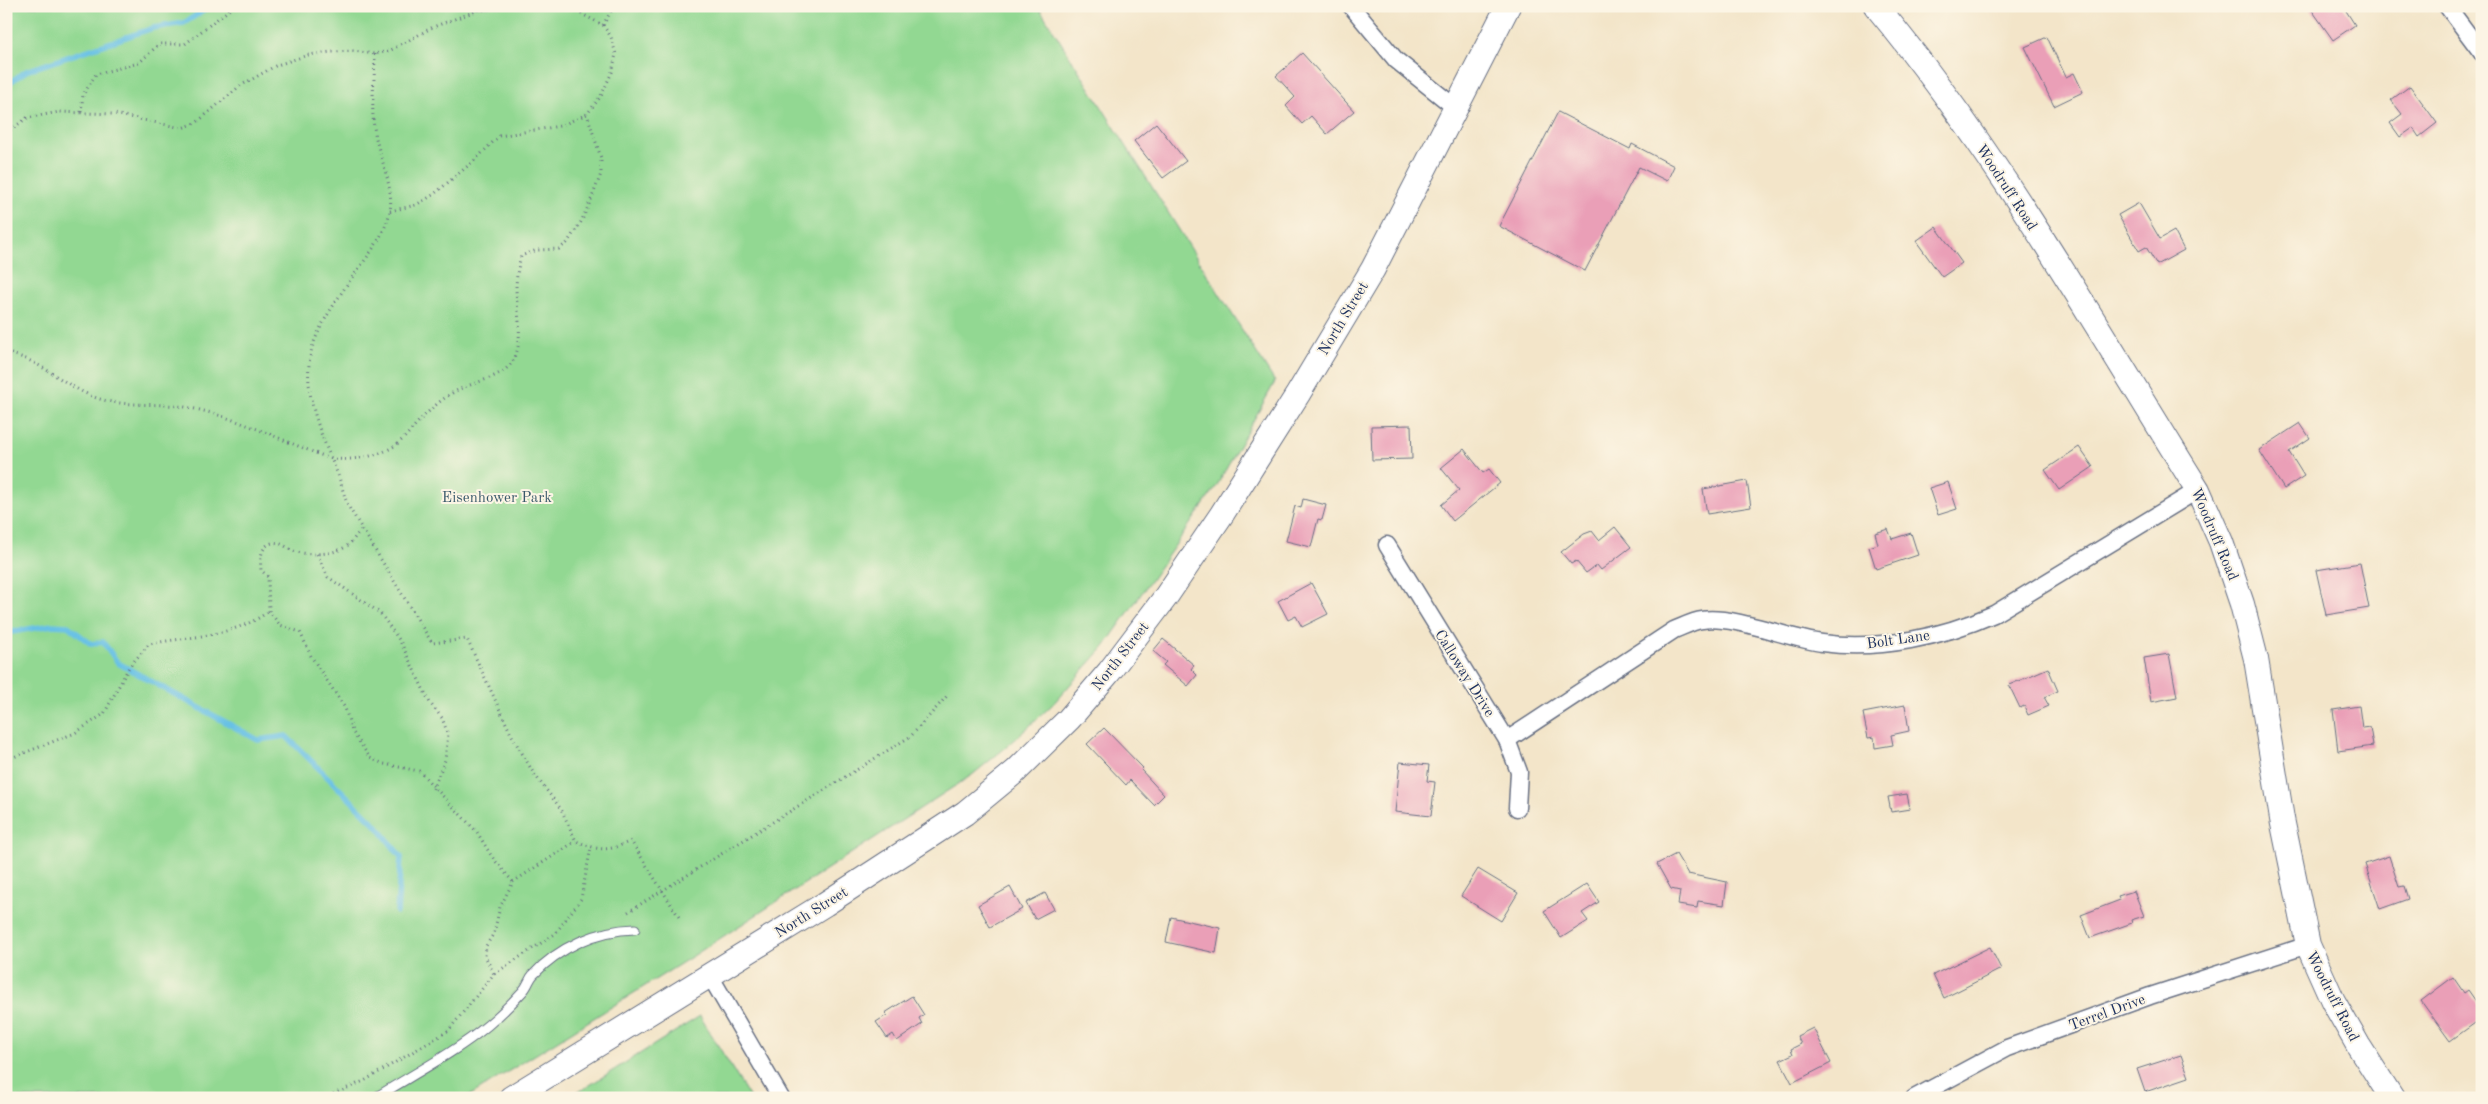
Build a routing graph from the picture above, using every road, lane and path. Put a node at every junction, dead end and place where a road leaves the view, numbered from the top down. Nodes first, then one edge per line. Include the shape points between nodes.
1 (234, 6) edge
2 (502, 6) edge
3 (566, 6) edge
4 (614, 6) edge
5 (1351, 6) edge
6 (1508, 6) edge
7 (1876, 6) edge
8 (2447, 6) edge
9 (603, 25) junction
10 (2482, 53) edge
11 (374, 54) junction
12 (1457, 109) junction
13 (81, 112) junction
14 (587, 114) junction
15 (6, 133) edge
16 (390, 211) junction
17 (6, 353) edge
18 (332, 459) junction
19 (2198, 490) junction
20 (361, 530) junction
21 (1387, 545) dead end
22 (317, 554) junction
23 (269, 611) junction
24 (947, 696) dead end
25 (1507, 740) junction
26 (6, 760) edge
27 (433, 789) junction
28 (1517, 808) dead end
29 (576, 841) junction
30 (591, 847) junction
31 (513, 882) junction
32 (662, 891) junction
33 (628, 912) dead end
34 (679, 916) dead end
35 (635, 929) dead end
36 (2308, 945) junction
37 (494, 974) junction
38 (709, 974) junction
39 (324, 1098) edge
40 (375, 1098) edge
41 (510, 1098) edge
42 (782, 1098) edge
43 (1914, 1098) edge
44 (2392, 1098) edge

1 - 13 path via 186,44 159,44 139,63 96,74 83,95
2 - 11 path via 476,11 433,27 389,51
3 - 9 path
4 - 9 path
5 - 12 street via 1396,60
6 - 12 main road, North Street
7 - 19 main road, Woodruff Road via 1936,82 1997,169
8 - 10 street
9 - 14 path via 616,54 601,96
11 - 13 path via 353,51 308,54 278,64 240,86 196,122 182,128 114,114
11 - 16 path via 375,77 371,98 375,133 389,189
12 - 38 main road, North Street via 1373,269 1222,514 1165,598 1109,672 1016,771 965,813
13 - 15 path via 27,118
14 - 16 path via 560,126 499,136 434,195 416,205
14 - 18 path via 601,158 601,174 581,222 567,243 559,249 537,250 521,256 516,290 519,336 516,355 509,367 493,377 459,389 440,402 391,448 349,460
16 - 18 path via 374,245 316,336 309,362 309,387 315,414
17 - 18 path via 41,365 96,398 184,407 225,416
18 - 20 path via 343,496
19 - 25 street, Bolt Lane via 1994,614 1968,625 1869,646 1822,643 1740,624 1702,620 1674,630
19 - 36 main road, Woodruff Road via 2221,542 2256,659 2282,819
20 - 22 path via 347,546
20 - 29 path via 432,643 467,639 511,734 534,774 561,809
21 - 25 street, Calloway Drive
22 - 23 path via 294,551 281,543 272,543 265,548 260,558 260,570 268,578
22 - 27 path via 328,577 380,612 400,641 430,703 442,718 448,734 445,760
23 - 26 path via 258,619 214,634 149,644 129,667 104,714 75,733
23 - 27 path via 280,625 300,632 311,656 345,708 352,731 370,758 418,772
24 - 32 path via 911,736
25 - 28 street, Calloway Drive via 1519,772
27 - 31 path via 477,832
29 - 30 path
29 - 31 path
30 - 32 path via 610,851 630,841
30 - 37 path via 581,899 555,934
31 - 37 path via 486,946 485,956
32 - 33 path
32 - 34 path
35 - 40 lane via 615,930 563,950 541,966 525,989 487,1026
36 - 43 street, Terrel Drive via 2150,996 2008,1048
36 - 44 main road, Woodruff Road via 2333,1001
37 - 39 path via 448,1031 364,1081
38 - 41 main road, North Street
38 - 42 street

